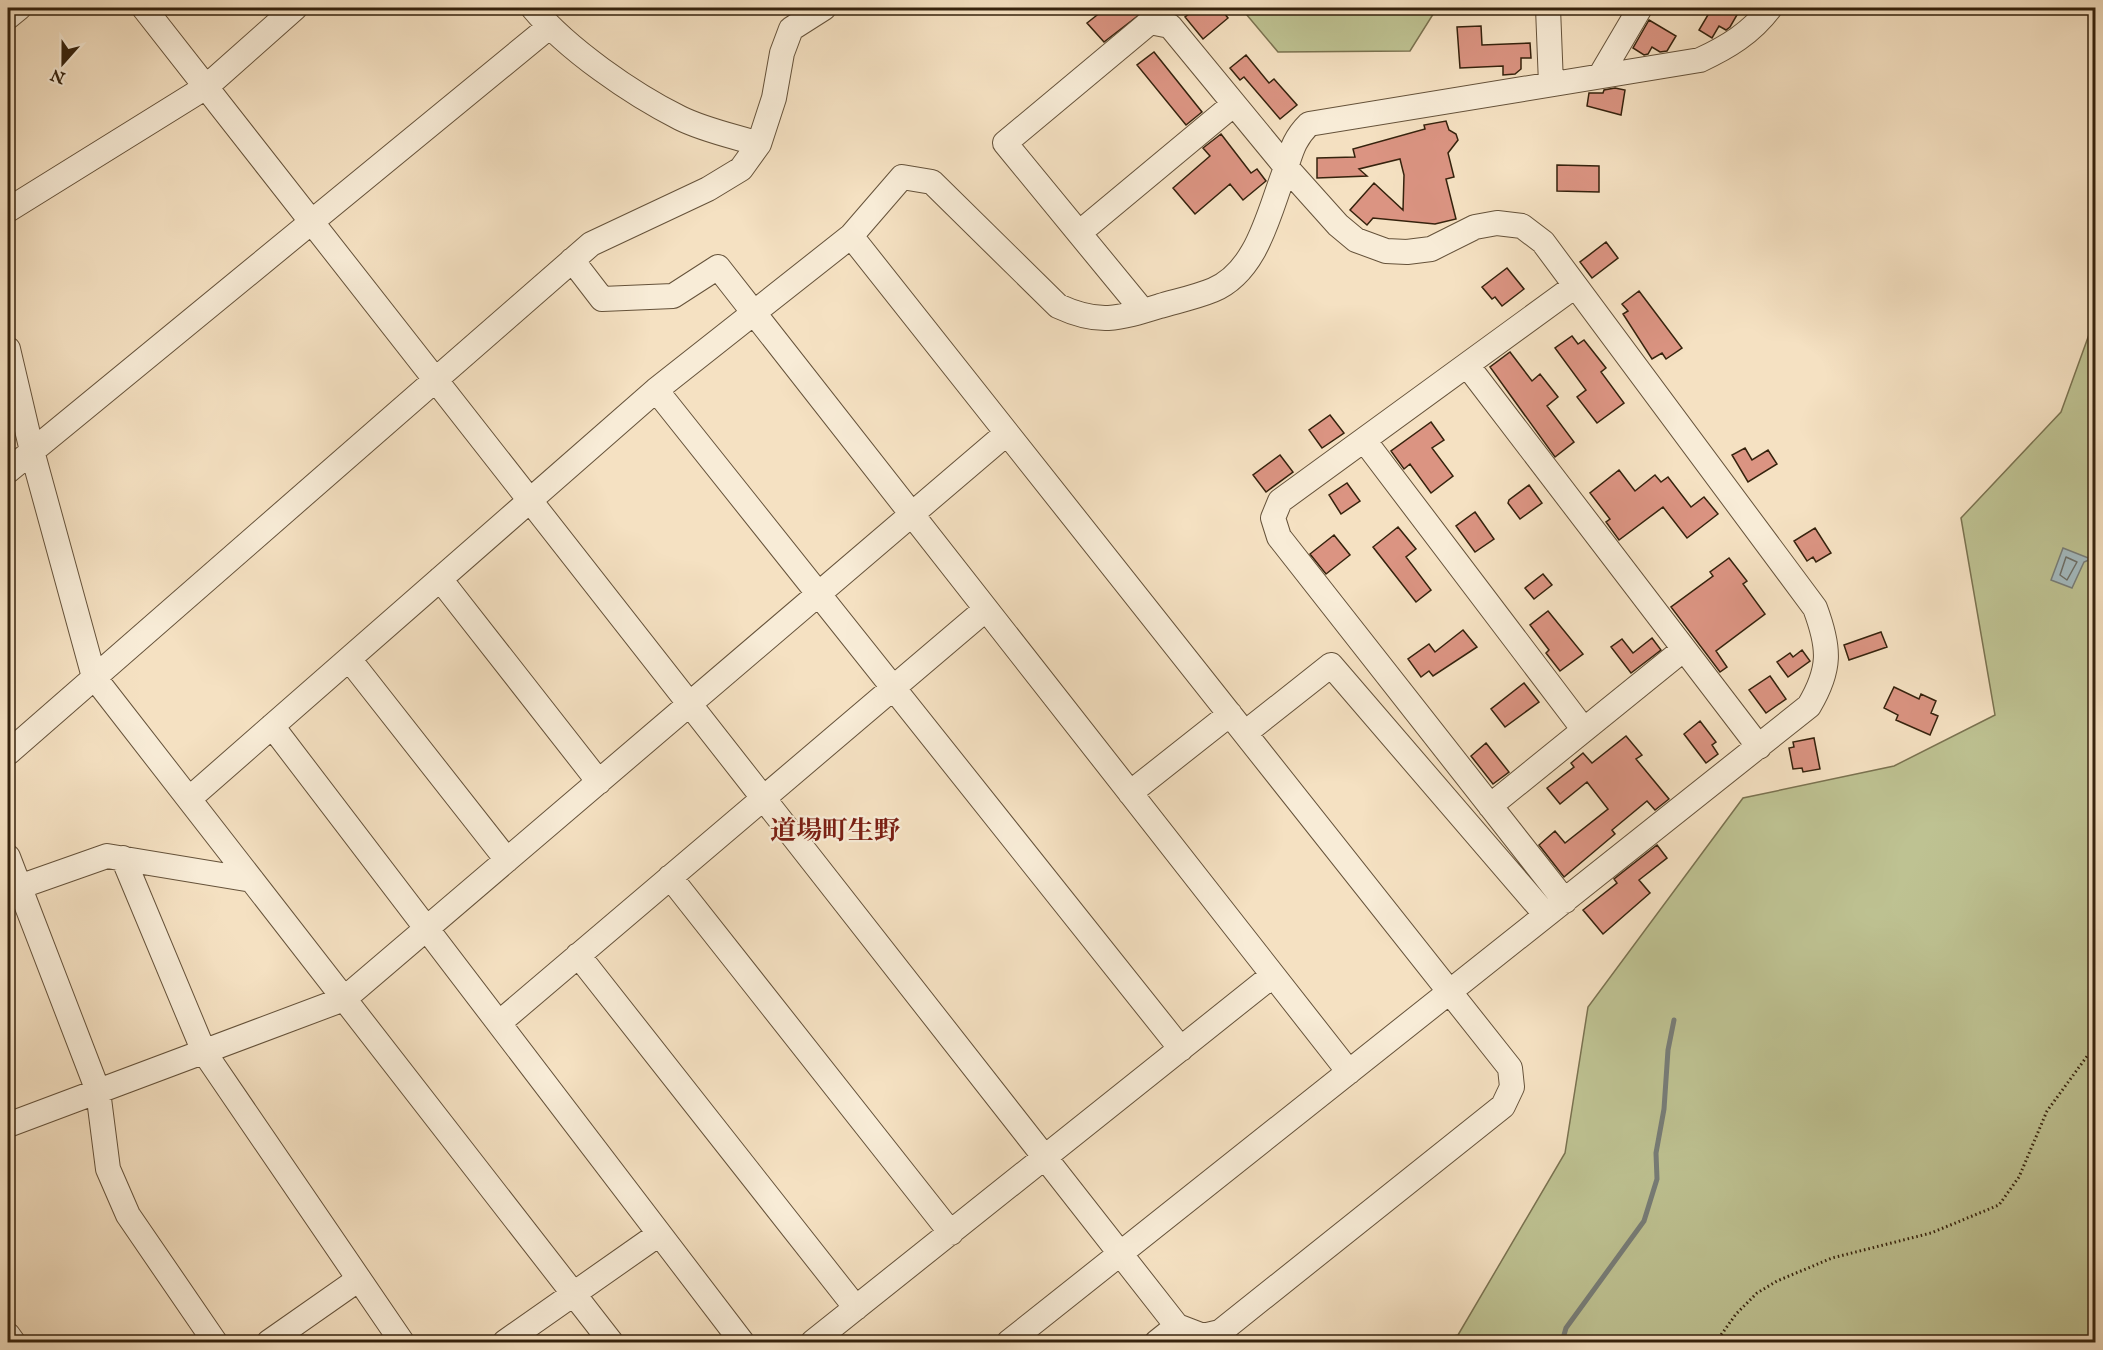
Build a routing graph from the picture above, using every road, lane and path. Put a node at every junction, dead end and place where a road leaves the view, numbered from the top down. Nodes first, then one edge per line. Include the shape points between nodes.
1 (19, 8) edge
2 (144, 8) edge
3 (295, 8) edge
4 (533, 8) edge
5 (824, 8) edge
6 (1548, 8) edge
7 (1640, 8) edge
8 (1770, 8) edge
9 (8, 17) edge
10 (549, 27) junction
11 (1600, 76) junction
12 (1551, 84) junction
13 (206, 87) junction
14 (1234, 104) junction
15 (759, 144) junction
16 (1286, 167) junction
17 (8, 210) edge
18 (311, 222) junction
19 (1079, 233) junction
20 (850, 236) junction
21 (572, 260) junction
22 (1575, 286) junction
23 (1143, 311) junction
24 (753, 312) junction
25 (8, 349) edge
26 (1467, 365) junction
27 (435, 379) junction
28 (656, 390) junction
29 (1007, 433) junction
30 (1364, 440) junction
31 (32, 451) junction
32 (8, 471) edge
33 (530, 500) junction
34 (912, 514) junction
35 (440, 579) junction
36 (819, 594) junction
37 (986, 609) junction
38 (1684, 649) junction
39 (349, 658) junction
40 (94, 677) junction
41 (893, 688) junction
42 (690, 704) junction
43 (1230, 714) junction
44 (272, 726) junction
45 (1584, 730) junction
46 (1245, 733) junction
47 (1759, 747) junction
48 (8, 753) edge
49 (599, 782) junction
50 (1130, 793) junction
51 (763, 798) junction
52 (189, 799) junction
53 (1490, 806) junction
54 (8, 857) edge
55 (123, 858) junction
56 (507, 860) junction
57 (670, 877) junction
58 (252, 880) junction
59 (19, 887) junction
60 (1565, 901) junction
61 (1546, 915) junction
62 (427, 929) junction
63 (578, 955) junction
64 (1273, 975) junction
65 (1450, 992) junction
66 (344, 999) junction
67 (498, 1023) junction
68 (2096, 1044) edge
69 (1181, 1049) junction
70 (204, 1052) junction
71 (1349, 1072) junction
72 (98, 1091) junction
73 (8, 1125) edge
74 (1045, 1157) junction
75 (951, 1233) junction
76 (659, 1234) junction
77 (1121, 1254) junction
78 (359, 1279) junction
79 (574, 1294) junction
80 (856, 1308) junction
81 (1177, 1326) junction
82 (8, 1335) edge
83 (13, 1342) edge
84 (215, 1342) edge
85 (269, 1342) edge
86 (402, 1342) edge
87 (505, 1342) edge
88 (611, 1342) edge
89 (742, 1342) edge
90 (813, 1342) edge
91 (1009, 1342) edge
92 (1157, 1342) edge
93 (1716, 1342) edge

1 - 9 street
2 - 13 street
3 - 13 street
4 - 10 street
5 - 15 street via 791,29
6 - 12 street
7 - 11 street
8 - 11 street via 1746,34 1701,60
10 - 15 street via 631,90 682,119
10 - 18 street
11 - 12 street
12 - 16 street via 1309,124 1295,138
13 - 17 street
13 - 18 street
14 - 16 street
14 - 19 street
14 - 19 street via 1170,26 1150,22 1141,29 1005,143
15 - 21 street via 741,169 708,189 591,244
16 - 22 street via 1356,240 1386,251 1407,252 1431,249 1475,227 1497,223 1522,226 1543,242
16 - 23 street via 1261,237 1242,268 1214,290
18 - 27 street
18 - 31 street
19 - 23 street
20 - 23 street via 902,177 932,182 1058,306 1098,320
20 - 24 street
20 - 29 street
21 - 24 street via 602,299 673,296 718,267
21 - 27 street
22 - 26 street
22 - 47 street via 1815,608 1826,637 1827,662 1822,684 1809,706
24 - 28 street
24 - 34 street
25 - 31 street
26 - 30 street
26 - 38 street
27 - 33 street
27 - 40 street
28 - 33 street
28 - 36 street
29 - 34 street
29 - 43 street
30 - 45 street
30 - 53 street via 1280,501 1273,518 1279,537
31 - 32 street
31 - 40 street
33 - 35 street
33 - 42 street
34 - 36 street
34 - 37 street
35 - 39 street
35 - 49 street
36 - 41 street
36 - 42 street
37 - 41 street
37 - 50 street
38 - 45 street
38 - 47 street
39 - 44 street
39 - 56 street
40 - 48 street
40 - 52 street
41 - 51 street
41 - 69 street
42 - 49 street
42 - 51 street
43 - 46 street
43 - 50 street
44 - 52 street
44 - 62 street
45 - 53 street
46 - 61 street via 1331,665
46 - 65 street
47 - 60 street
49 - 56 street
50 - 64 street
51 - 57 street
51 - 74 street
52 - 58 street
53 - 60 street
54 - 59 street
55 - 58 street
55 - 59 street via 107,856
55 - 70 street
56 - 62 street
57 - 63 street
57 - 75 street
58 - 66 street
59 - 72 street
60 - 61 street
61 - 65 street
62 - 66 street
62 - 67 street
63 - 67 street
63 - 80 street
64 - 69 street
64 - 71 street
65 - 71 street
65 - 81 street via 1510,1068 1512,1087 1503,1106 1220,1332 1203,1336
66 - 70 street
66 - 79 street
67 - 76 street
68 - 93 path via 2047,1111 2019,1177 1999,1205 1931,1233 1832,1258 1778,1281 1757,1293
69 - 74 street
70 - 72 street
70 - 78 street
71 - 77 street
72 - 73 street
72 - 84 street via 108,1169 128,1215
74 - 75 street
74 - 77 street
75 - 80 street
76 - 79 street
76 - 89 street
77 - 81 street
77 - 91 street
78 - 85 street
78 - 86 street
79 - 87 street
79 - 88 street
80 - 90 street
81 - 92 street
82 - 83 street

